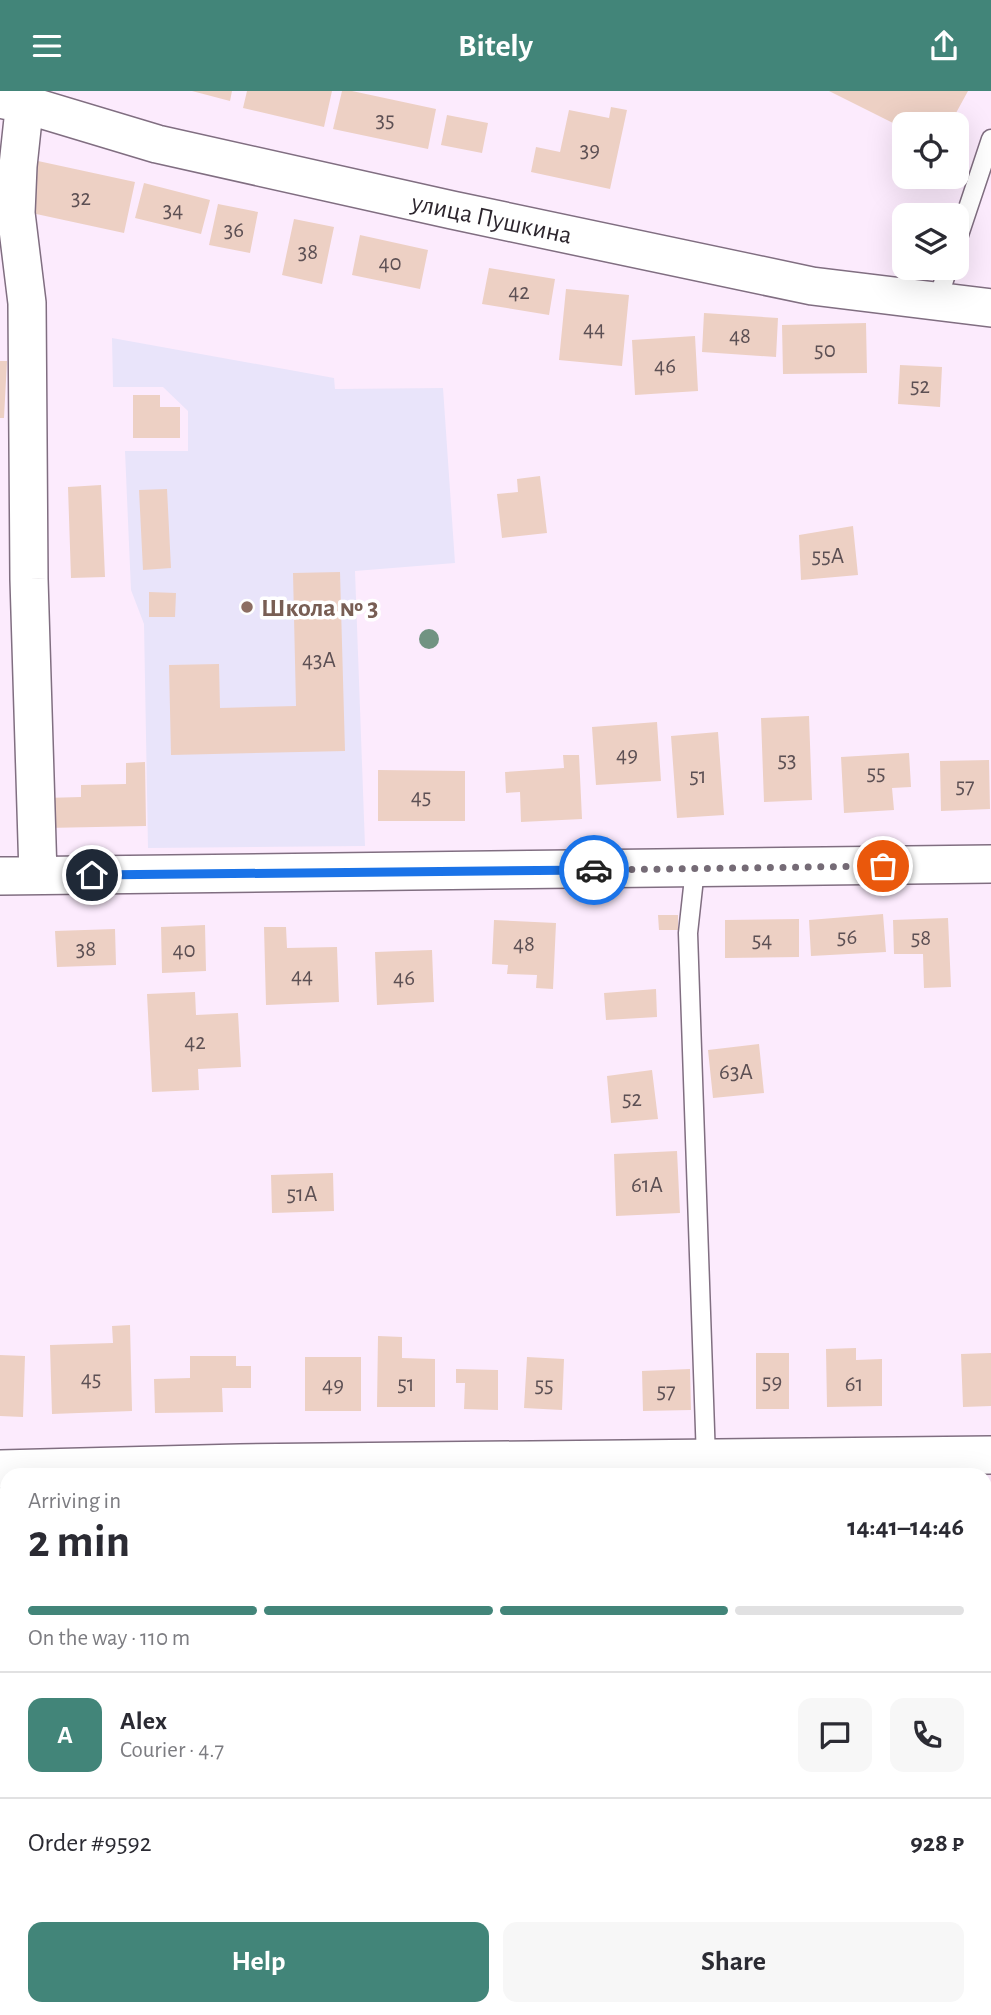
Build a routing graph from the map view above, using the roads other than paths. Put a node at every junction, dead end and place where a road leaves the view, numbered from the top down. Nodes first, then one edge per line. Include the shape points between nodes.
1 (17, 98) edge
2 (991, 139) edge
3 (969, 205) edge
4 (944, 280) edge
5 (937, 302) junction
6 (991, 308) edge
7 (991, 864) edge
8 (695, 869) junction
9 (38, 875) junction
10 (0, 876) edge
11 (991, 1455) edge
12 (706, 1459) junction
13 (123, 1468) edge

1 - 5 street, улица Пушкина via 157,144 453,210 812,286
1 - 9 street via 16,213 27,303
2 - 3 lane
4 - 5 lane
5 - 6 street, улица Пушкина
7 - 8 street
8 - 9 street
8 - 12 lane via 688,933
9 - 10 street
11 - 12 street
12 - 13 street

